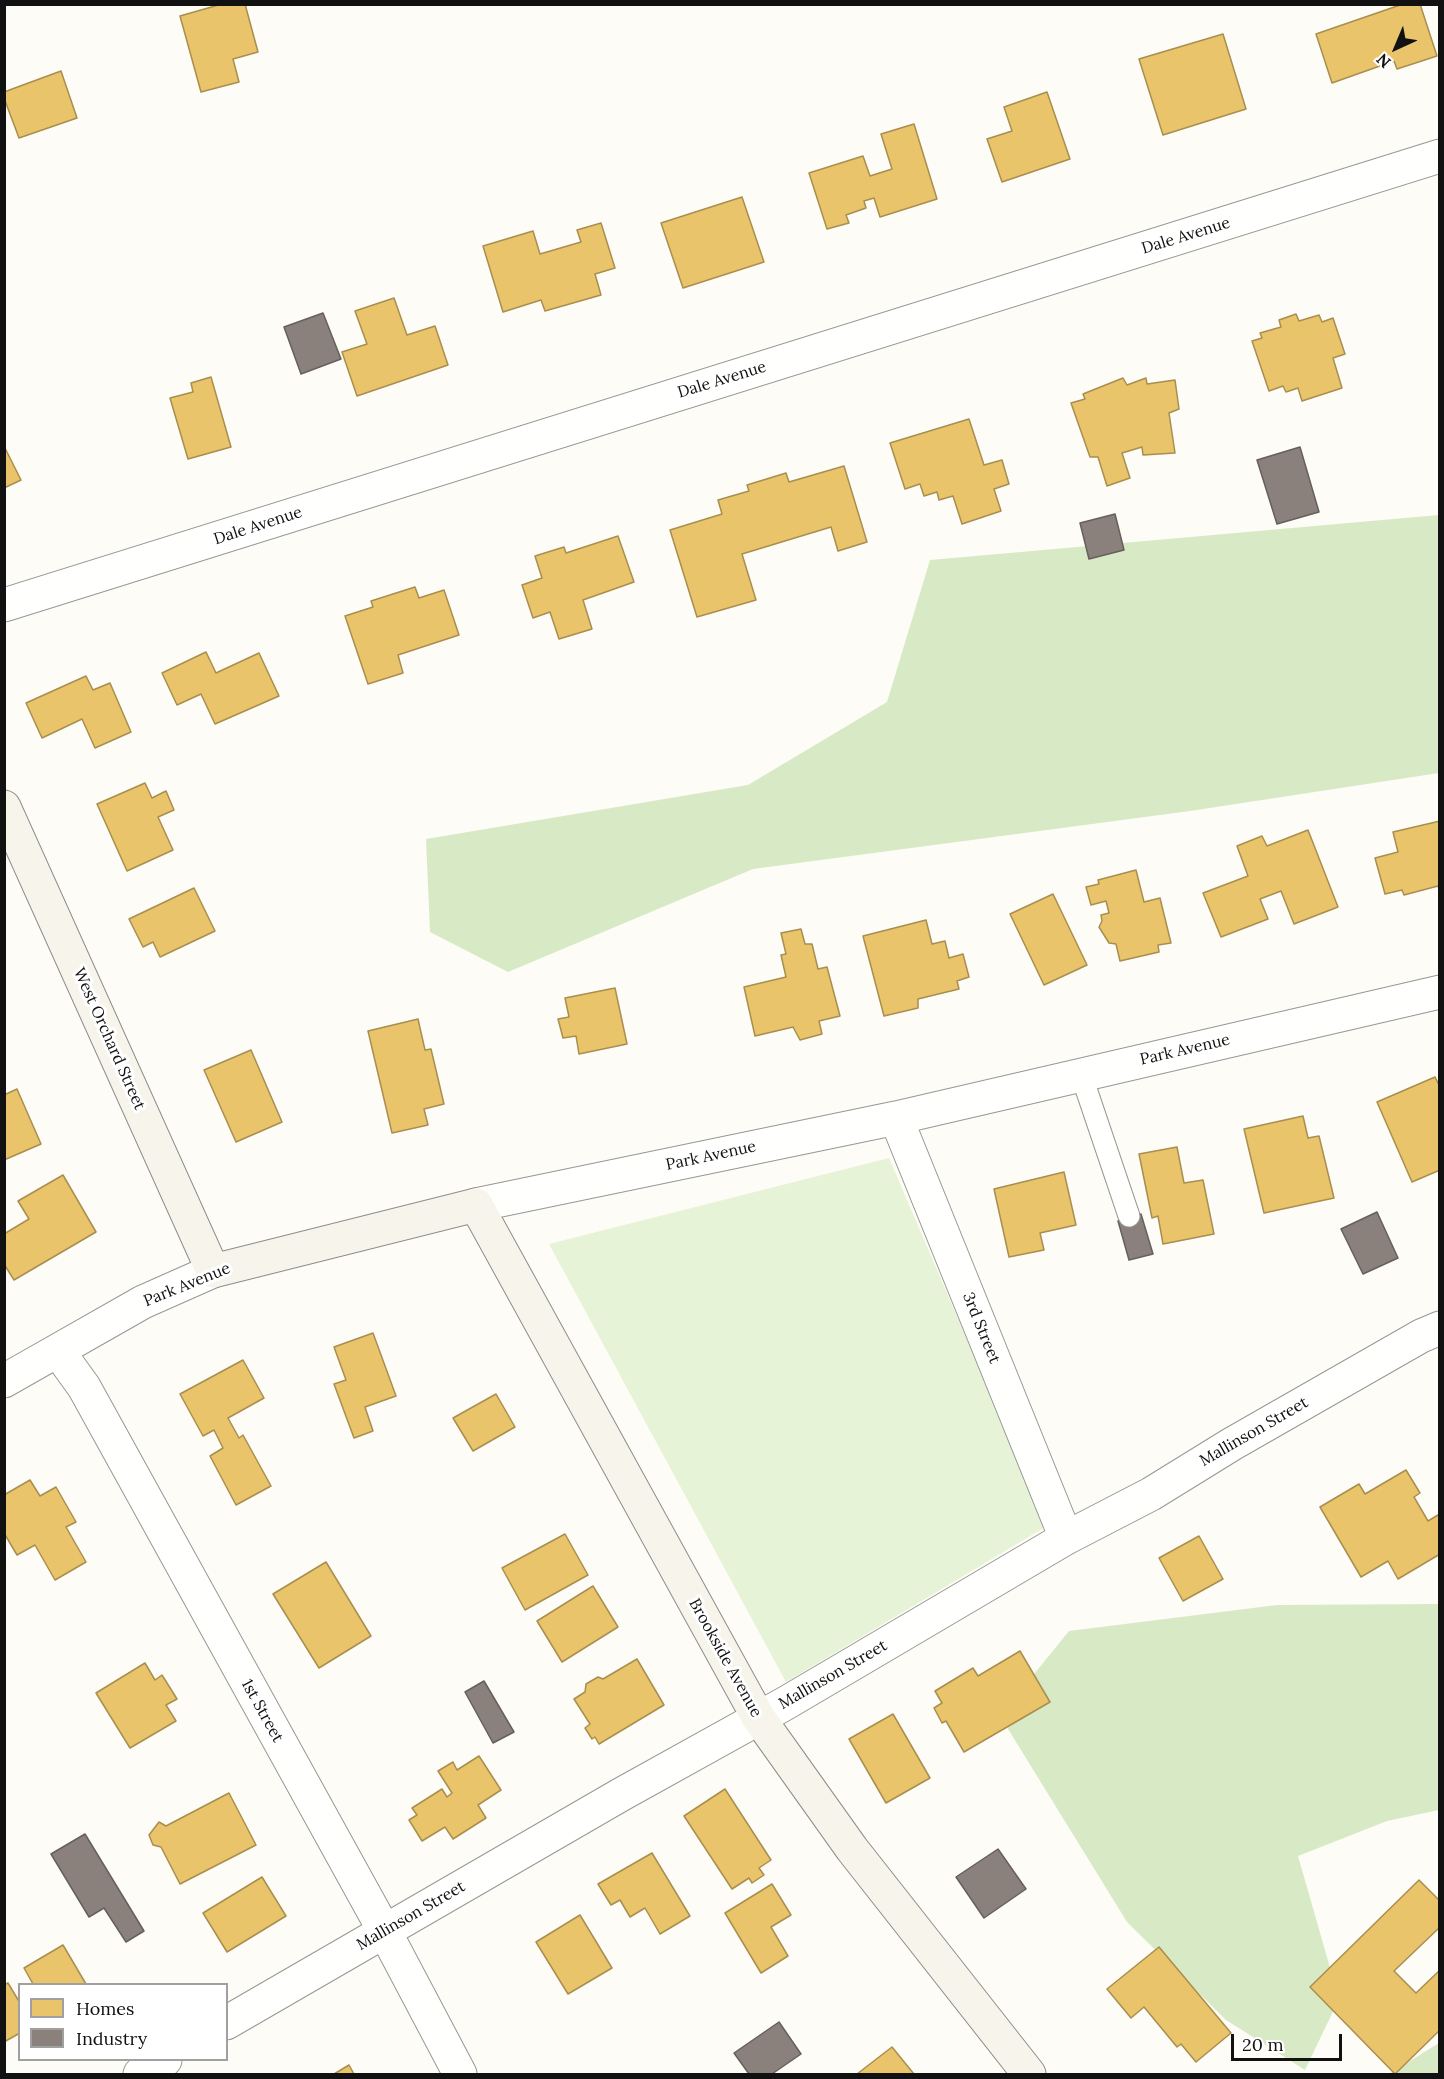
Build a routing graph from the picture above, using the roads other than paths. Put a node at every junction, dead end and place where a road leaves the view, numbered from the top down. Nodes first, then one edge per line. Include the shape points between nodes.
1 (1440, 156) edge
2 (4, 605) edge
3 (4, 807) edge
4 (1440, 992) edge
5 (1081, 1074) junction
6 (896, 1118) junction
7 (476, 1205) junction
8 (1129, 1216) dead end
9 (213, 1271) junction
10 (1440, 1329) edge
11 (58, 1351) junction
12 (4, 1381) edge
13 (1066, 1538) junction
14 (758, 1717) junction
15 (385, 1932) junction
16 (228, 2022) edge
17 (163, 2061) edge
18 (140, 2074) edge
19 (460, 2074) edge
20 (1029, 2074) edge

1 - 2 street, Dale Avenue
3 - 9 main road, West Orchard Street
4 - 5 street, Park Avenue
5 - 6 street, Park Avenue
5 - 8 lane
6 - 7 street, Park Avenue
6 - 13 street, 3rd Street
7 - 9 main road, Park Avenue
7 - 14 main road, Brookside Avenue
9 - 11 street, Park Avenue via 143,1302
10 - 13 street, Mallinson Street via 1421,1335 1151,1494
11 - 12 street, Park Avenue
11 - 15 street, 1st Street via 84,1387
13 - 14 street, Mallinson Street
14 - 15 street, Mallinson Street
14 - 20 main road, Brookside Avenue via 852,1848
15 - 16 street, Mallinson Street
15 - 19 street, 1st Street
17 - 18 street

